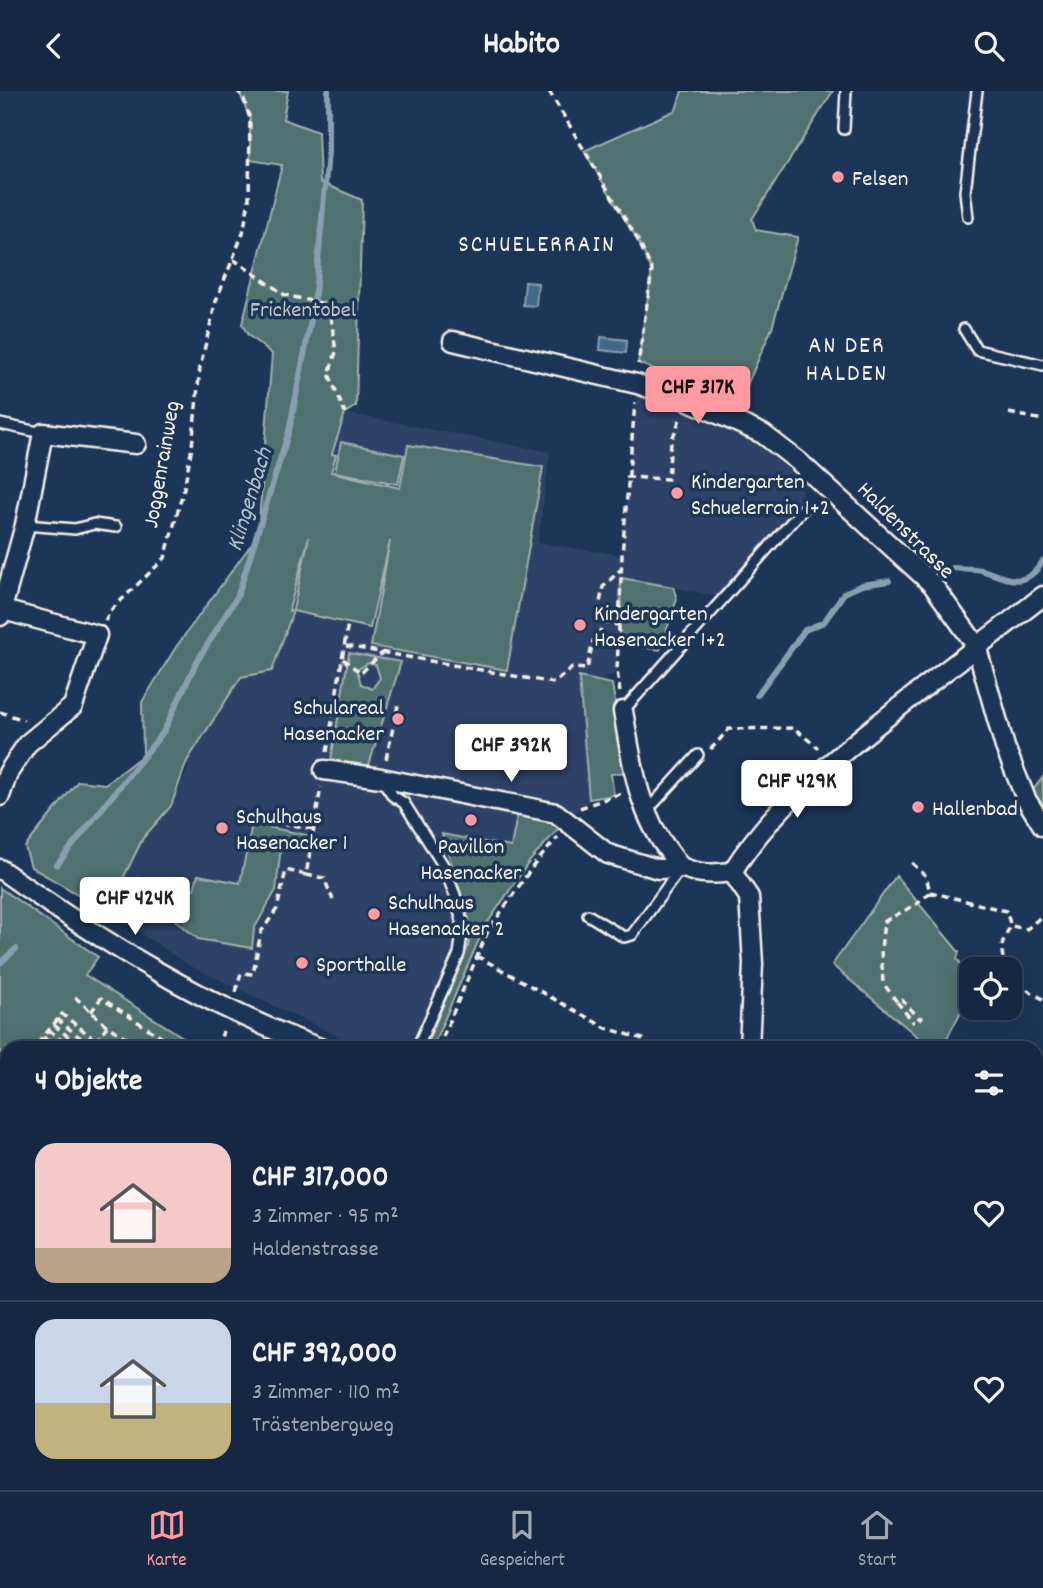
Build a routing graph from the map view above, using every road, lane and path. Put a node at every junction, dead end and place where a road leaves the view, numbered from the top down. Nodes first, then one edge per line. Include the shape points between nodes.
1 (237, 91) edge
2 (846, 91) edge
3 (977, 91) edge
4 (844, 129) dead end
5 (968, 217) dead end
6 (233, 259) junction
7 (964, 330) dead end
8 (453, 341) dead end
9 (1043, 365) edge
10 (689, 401) junction
11 (345, 413) dead end
12 (1009, 413) dead end
13 (1043, 420) edge
14 (0, 423) edge
15 (43, 433) junction
16 (136, 444) dead end
17 (626, 477) dead end
18 (803, 507) dead end
19 (25, 526) junction
20 (117, 527) dead end
21 (622, 567) dead end
22 (1043, 596) edge
23 (2, 613) edge
24 (348, 623) dead end
25 (602, 623) junction
26 (619, 625) dead end
27 (97, 635) junction
28 (976, 645) junction
29 (346, 646) junction
30 (382, 653) junction
31 (343, 659) junction
32 (399, 701) dead end
33 (623, 711) joint
34 (0, 712) edge
35 (36, 736) junction
36 (698, 755) joint
37 (833, 760) junction
38 (324, 771) junction
39 (381, 778) junction
40 (637, 788) junction
41 (0, 796) edge
42 (645, 813) junction
43 (235, 814) dead end
44 (567, 820) junction
45 (1043, 826) edge
46 (314, 828) junction
47 (912, 863) dead end
48 (681, 867) junction
49 (0, 869) edge
50 (732, 872) junction
51 (306, 875) junction
52 (930, 892) junction
53 (333, 900) dead end
54 (588, 915) dead end
55 (1043, 915) edge
56 (1011, 926) junction
57 (477, 956) junction
58 (1001, 957) edge
59 (1022, 984) edge
60 (75, 997) dead end
61 (235, 997) dead end
62 (1043, 999) edge
63 (897, 1002) junction
64 (91, 1012) junction
65 (927, 1014) dead end
66 (58, 1019) junction
67 (914, 1023) dead end
68 (53, 1025) junction
69 (107, 1026) junction
70 (49, 1030) junction
71 (223, 1031) dead end
72 (43, 1037) junction
73 (40, 1041) edge
74 (48, 1041) edge
75 (62, 1041) edge
76 (73, 1041) edge
77 (84, 1041) edge
78 (95, 1041) joint
79 (132, 1041) edge
80 (167, 1041) edge
81 (220, 1041) edge
82 (300, 1041) edge
83 (420, 1041) edge
84 (441, 1041) edge
85 (644, 1041) edge
86 (749, 1041) edge

1 - 6 path, Joggenrainweg via 250,119 250,160 243,233
2 - 4 lane
3 - 5 lane via 965,192
6 - 11 path via 285,295 329,305 335,352 329,374
6 - 27 path, Joggenrainweg via 216,301 200,367 192,447 169,548 165,558 110,611
7 - 9 lane via 977,350
8 - 10 street, Haldenstrasse via 637,384
10 - 17 path via 671,442 668,479
10 - 28 street, Haldenstrasse via 763,434 830,487 932,583
12 - 13 path
14 - 15 lane
15 - 16 street
15 - 19 street
18 - 33 lane
19 - 20 lane
19 - 23 street
21 - 25 path via 603,587
22 - 28 street
23 - 27 street
24 - 29 path
25 - 26 path
25 - 30 path via 587,669 572,668 554,683
27 - 35 street via 73,706
28 - 37 street
28 - 45 street, Haldenstrasse via 1005,747 1026,799
29 - 30 path
29 - 31 path
30 - 31 path via 361,673
31 - 38 path
32 - 39 path
33 - 40 street
34 - 35 path via 28,723
35 - 41 street via 8,773
36 - 37 path via 708,745 712,748 729,729 785,726 794,728
36 - 42 lane
37 - 50 street via 755,834
38 - 39 street
38 - 46 path
39 - 44 street via 556,813
39 - 83 lane via 404,803 443,865 463,926 459,954
40 - 42 street
40 - 44 path via 590,803
42 - 48 street
43 - 46 path
44 - 48 street via 608,854 658,869
44 - 57 path via 488,931
46 - 51 path
47 - 52 path via 926,876
48 - 50 street via 710,875
48 - 54 lane via 632,935 624,937
49 - 82 street via 121,951 205,999
50 - 86 street via 749,897 753,964
51 - 53 path via 324,879
51 - 61 path via 286,870 277,909 261,932 253,974 241,973
52 - 56 path via 1006,911
52 - 63 path via 919,905 884,922 883,983
55 - 56 path via 1027,929
56 - 58 path via 1001,940
57 - 84 path
57 - 85 path via 605,1031
59 - 62 path
60 - 64 path
63 - 65 path via 902,1000 920,1019
63 - 67 path
64 - 69 path
64 - 80 path via 101,998
66 - 68 path
66 - 77 path
66 - 78 path via 62,1014
68 - 70 path
68 - 76 path
69 - 78 path
69 - 79 path
70 - 72 path
70 - 75 path
71 - 81 path
72 - 73 path
72 - 74 path

